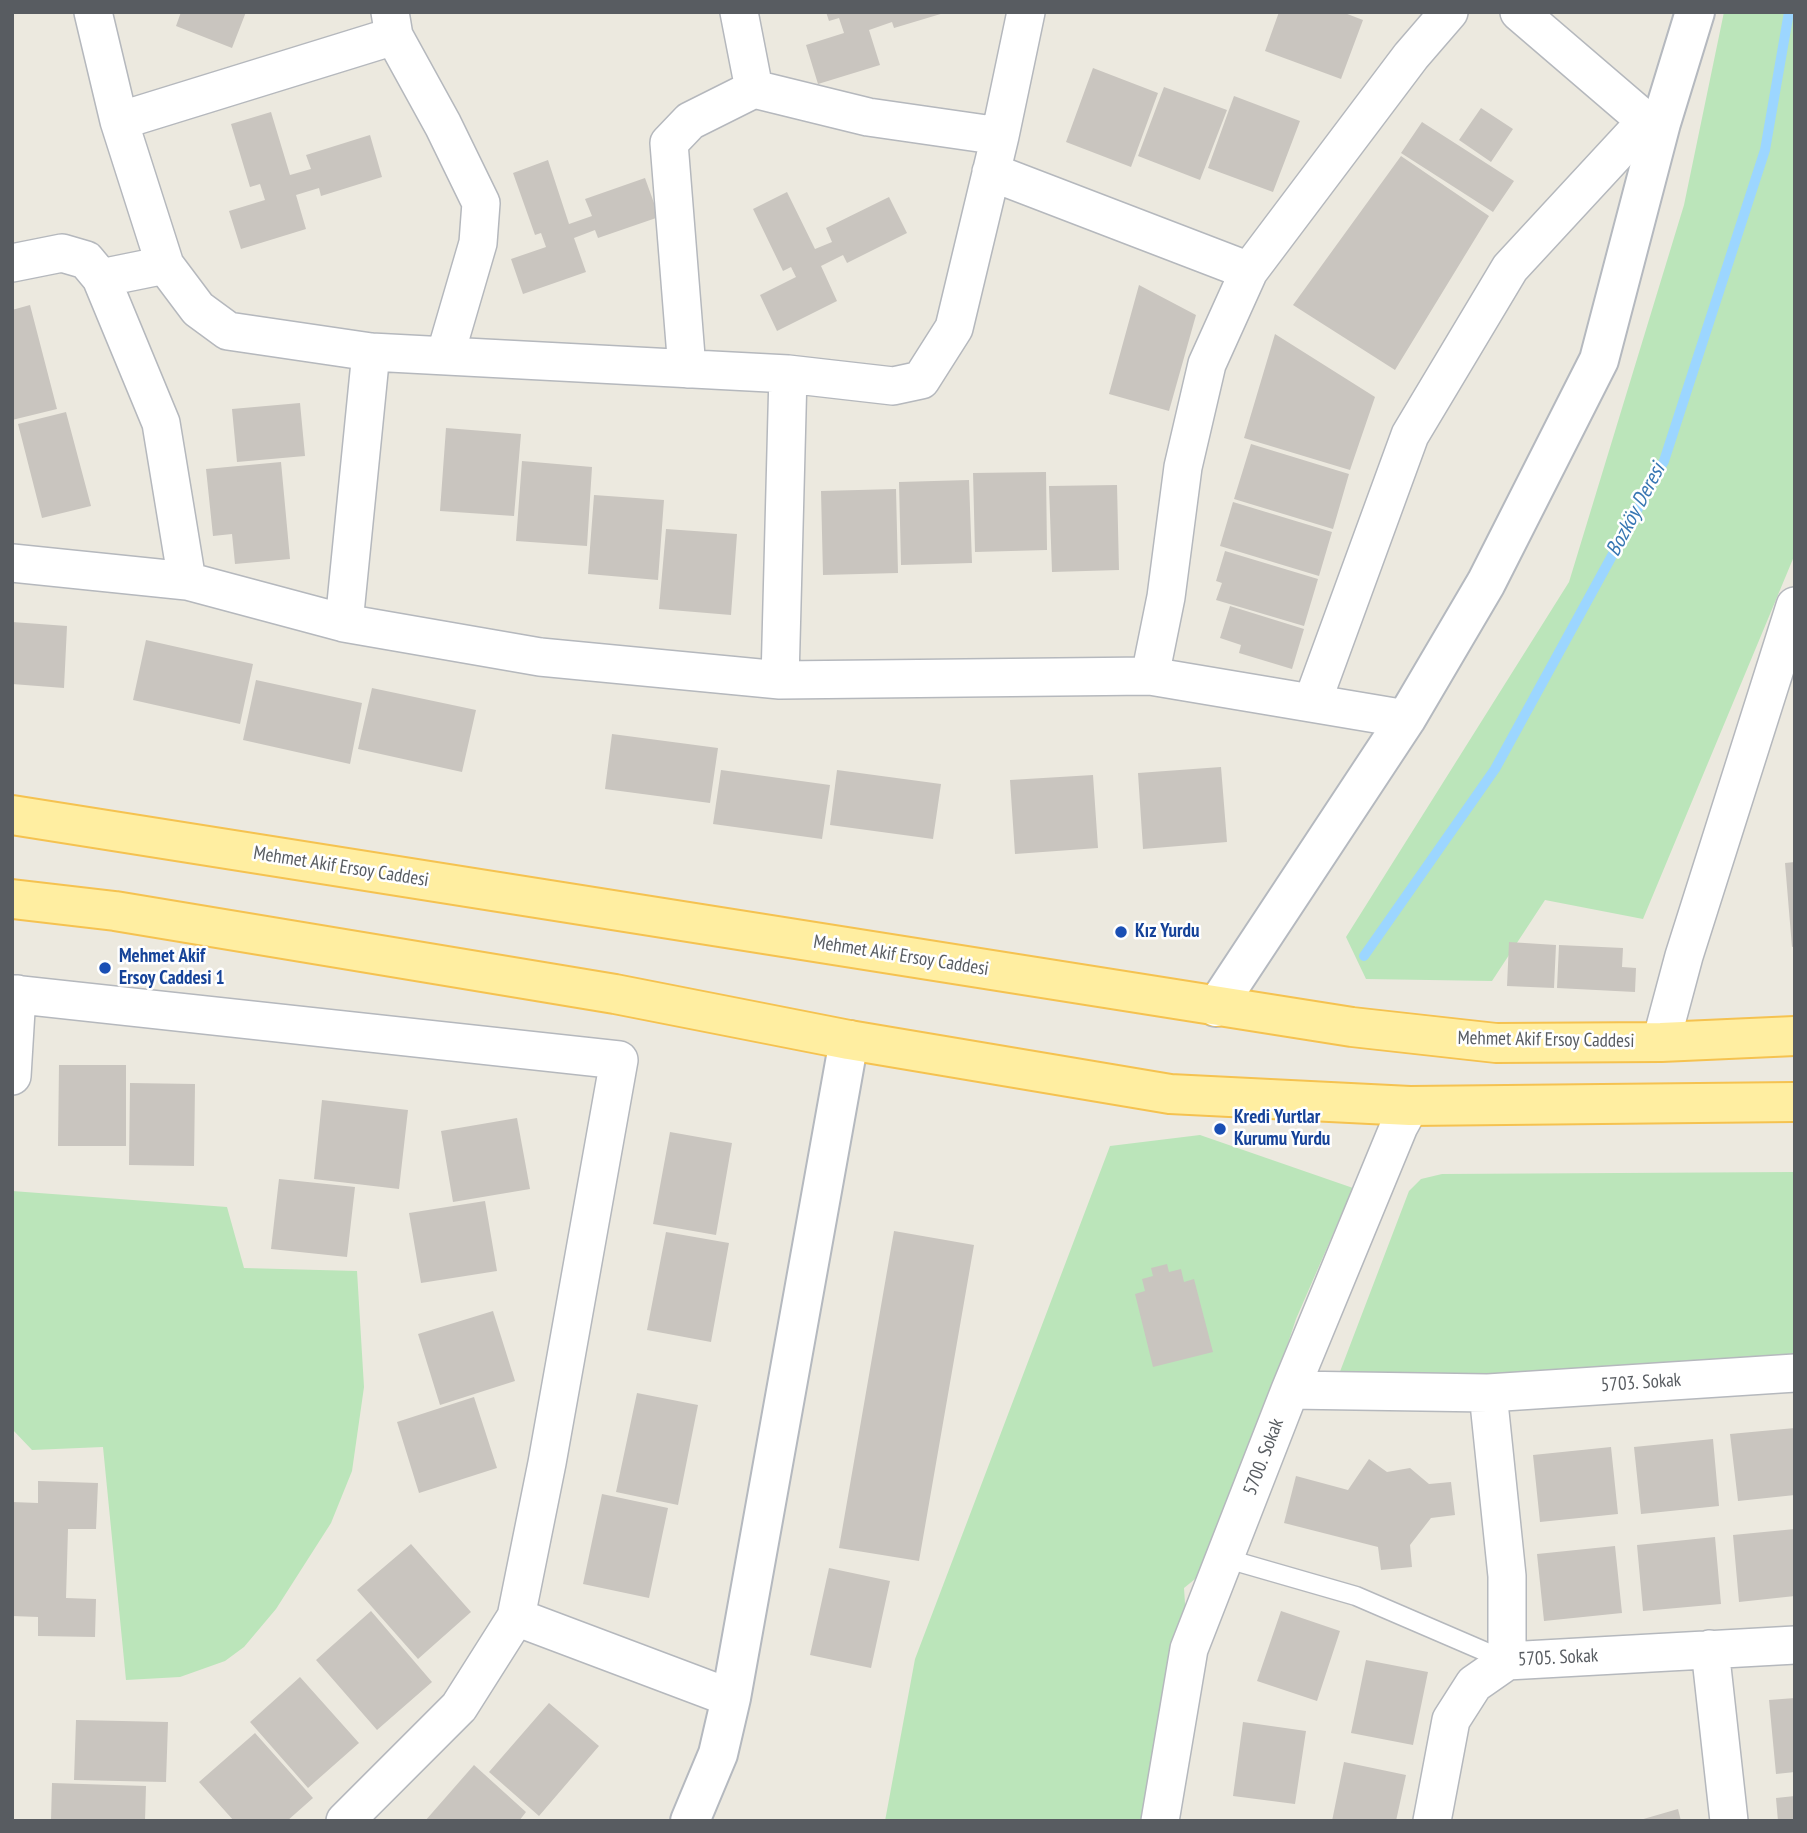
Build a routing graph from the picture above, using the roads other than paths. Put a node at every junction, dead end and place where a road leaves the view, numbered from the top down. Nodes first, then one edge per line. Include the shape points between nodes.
1 (93, 12) edge
2 (739, 12) edge
3 (1026, 12) edge
4 (1449, 12) edge
5 (1519, 12) edge
6 (1695, 12) edge
7 (392, 24) edge
8 (754, 89) junction
9 (119, 121) junction
10 (1654, 122) junction
11 (1000, 136) junction
12 (992, 172) junction
13 (12, 263) edge
14 (165, 265) junction
15 (1249, 271) junction
16 (101, 278) junction
17 (371, 352) junction
18 (445, 356) junction
19 (687, 369) junction
20 (788, 374) junction
21 (12, 563) edge
22 (187, 581) junction
23 (1793, 618) edge
24 (344, 622) junction
25 (1150, 676) junction
26 (780, 680) junction
27 (1312, 703) junction
28 (1406, 719) junction
29 (12, 815) edge
30 (12, 899) edge
31 (15, 994) edge
32 (1216, 1007) junction
33 (1795, 1036) edge
34 (849, 1040) junction
35 (1661, 1042) junction
36 (12, 1076) edge
37 (1795, 1102) edge
38 (1410, 1107) junction
39 (1795, 1373) edge
40 (1290, 1390) junction
41 (1488, 1393) junction
42 (1224, 1558) junction
43 (516, 1617) junction
44 (1795, 1645) edge
45 (1710, 1649) junction
46 (1507, 1661) junction
47 (731, 1698) junction
48 (345, 1821) edge
49 (690, 1821) edge
50 (1160, 1821) edge
51 (1432, 1821) edge
52 (1729, 1821) edge

1 - 9 street
2 - 8 street
3 - 11 street
4 - 15 street
5 - 10 street
6 - 10 street
7 - 9 street
7 - 18 street via 481,203 478,243
8 - 11 street via 869,117
8 - 19 street via 690,121 669,143
9 - 14 street
10 - 27 street via 1510,268 1410,435
10 - 28 street via 1599,360 1486,583
11 - 12 street
12 - 15 street
12 - 20 street via 954,328 921,380 893,386
13 - 16 street via 62,253 86,260
14 - 16 street
14 - 17 street via 198,309 228,331
15 - 25 street via 1207,364 1184,467
16 - 22 street via 161,423
17 - 18 street
17 - 24 street
18 - 19 street
19 - 20 street
20 - 26 street
21 - 22 street
22 - 24 street
23 - 35 street via 1684,956
24 - 26 street via 540,657
25 - 26 street
25 - 27 street
27 - 28 street
28 - 32 street
29 - 32 main road, Mehmet Akif Ersoy Caddesi
30 - 34 main road via 115,911 615,993
31 - 36 street
31 - 43 street via 619,1060
32 - 35 main road, Mehmet Akif Ersoy Caddesi via 1496,1043
33 - 35 main road, Mehmet Akif Ersoy Caddesi
34 - 38 main road via 1170,1094
34 - 47 street
37 - 38 main road
38 - 40 street, 5700. Sokak
39 - 41 street, 5703. Sokak
40 - 41 street, 5703. Sokak
40 - 42 street, 5700. Sokak
41 - 46 street via 1507,1576
42 - 46 lane via 1356,1596
42 - 50 street, 5700. Sokak via 1189,1649
43 - 47 street
43 - 48 street via 459,1707
44 - 45 street, 5705. Sokak
45 - 46 street, 5705. Sokak
45 - 52 street
46 - 51 street, 5705. Sokak via 1474,1684 1451,1720
47 - 49 street via 718,1754

